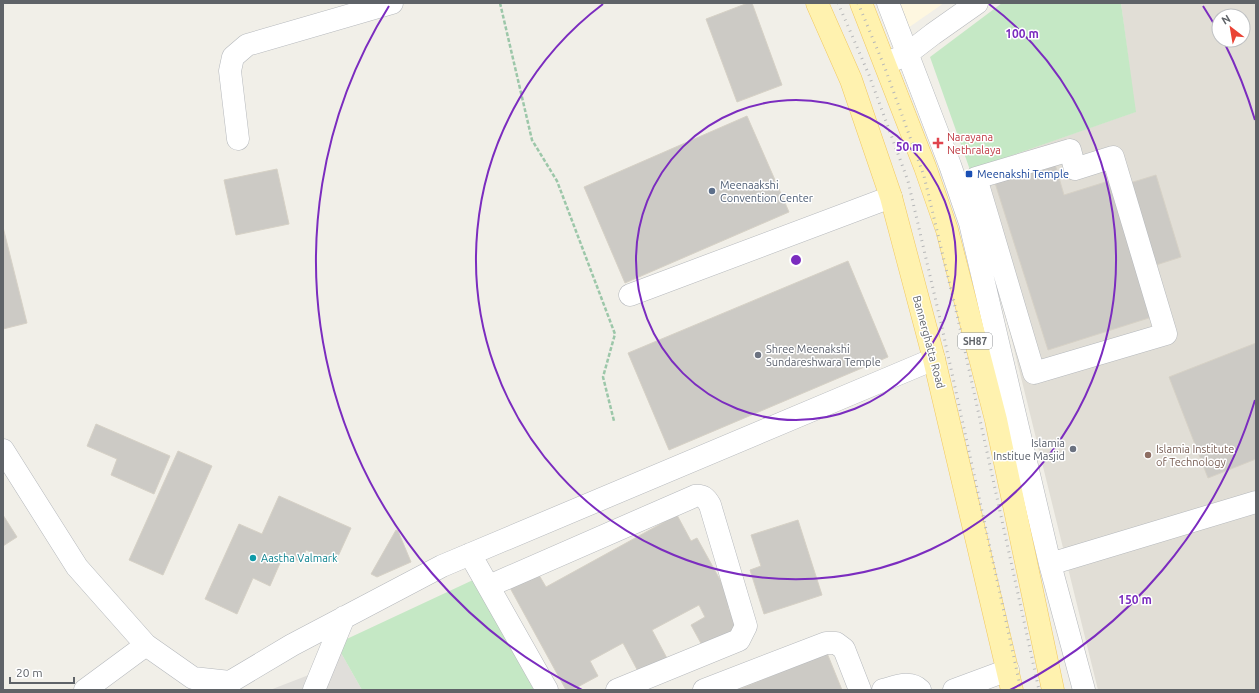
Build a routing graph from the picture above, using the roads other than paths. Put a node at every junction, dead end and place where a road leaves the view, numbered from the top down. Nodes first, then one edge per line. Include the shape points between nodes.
1 (392, 3) edge
2 (817, 3) edge
3 (861, 3) edge
4 (888, 3) edge
5 (977, 3) edge
6 (907, 54) junction
7 (886, 64) junction
8 (238, 139) dead end
9 (891, 197) junction
10 (979, 221) junction
11 (630, 295) dead end
12 (934, 359) junction
13 (3, 450) edge
14 (634, 485) junction
15 (1256, 502) edge
16 (649, 516) junction
17 (470, 554) junction
18 (1050, 564) junction
19 (488, 586) junction
20 (344, 617) junction
21 (146, 645) junction
22 (1010, 680) edge
23 (188, 684) edge
24 (85, 690) edge
25 (314, 690) edge
26 (547, 690) edge
27 (617, 690) edge
28 (704, 690) edge
29 (860, 690) edge
30 (883, 690) edge
31 (920, 690) edge
32 (954, 690) edge
33 (1053, 690) edge
34 (1084, 690) edge

1 - 8 street via 247,45 232,57 230,71
2 - 9 main road, Bannerghatta Road via 851,80
3 - 7 main road, SH87
4 - 6 street
5 - 6 street
6 - 7 street
6 - 10 street via 950,165
7 - 33 main road, SH87 via 947,230 996,420
9 - 11 street
9 - 12 main road, Bannerghatta Road
10 - 10 street via 976,178 1070,150 1075,169 1113,157 1166,334 1034,374
10 - 18 street
12 - 14 street
12 - 22 main road, Bannerghatta Road
13 - 21 street via 77,568
14 - 16 street
14 - 17 street
15 - 18 street
16 - 19 street
16 - 27 street via 695,496 706,499 710,505 746,626 739,640
17 - 19 street
17 - 20 street
18 - 34 street
19 - 26 street
20 - 23 street via 230,682
20 - 25 street
21 - 23 street
21 - 24 street
22 - 32 street
28 - 29 street via 826,643 836,643 844,649
30 - 31 street via 908,684

